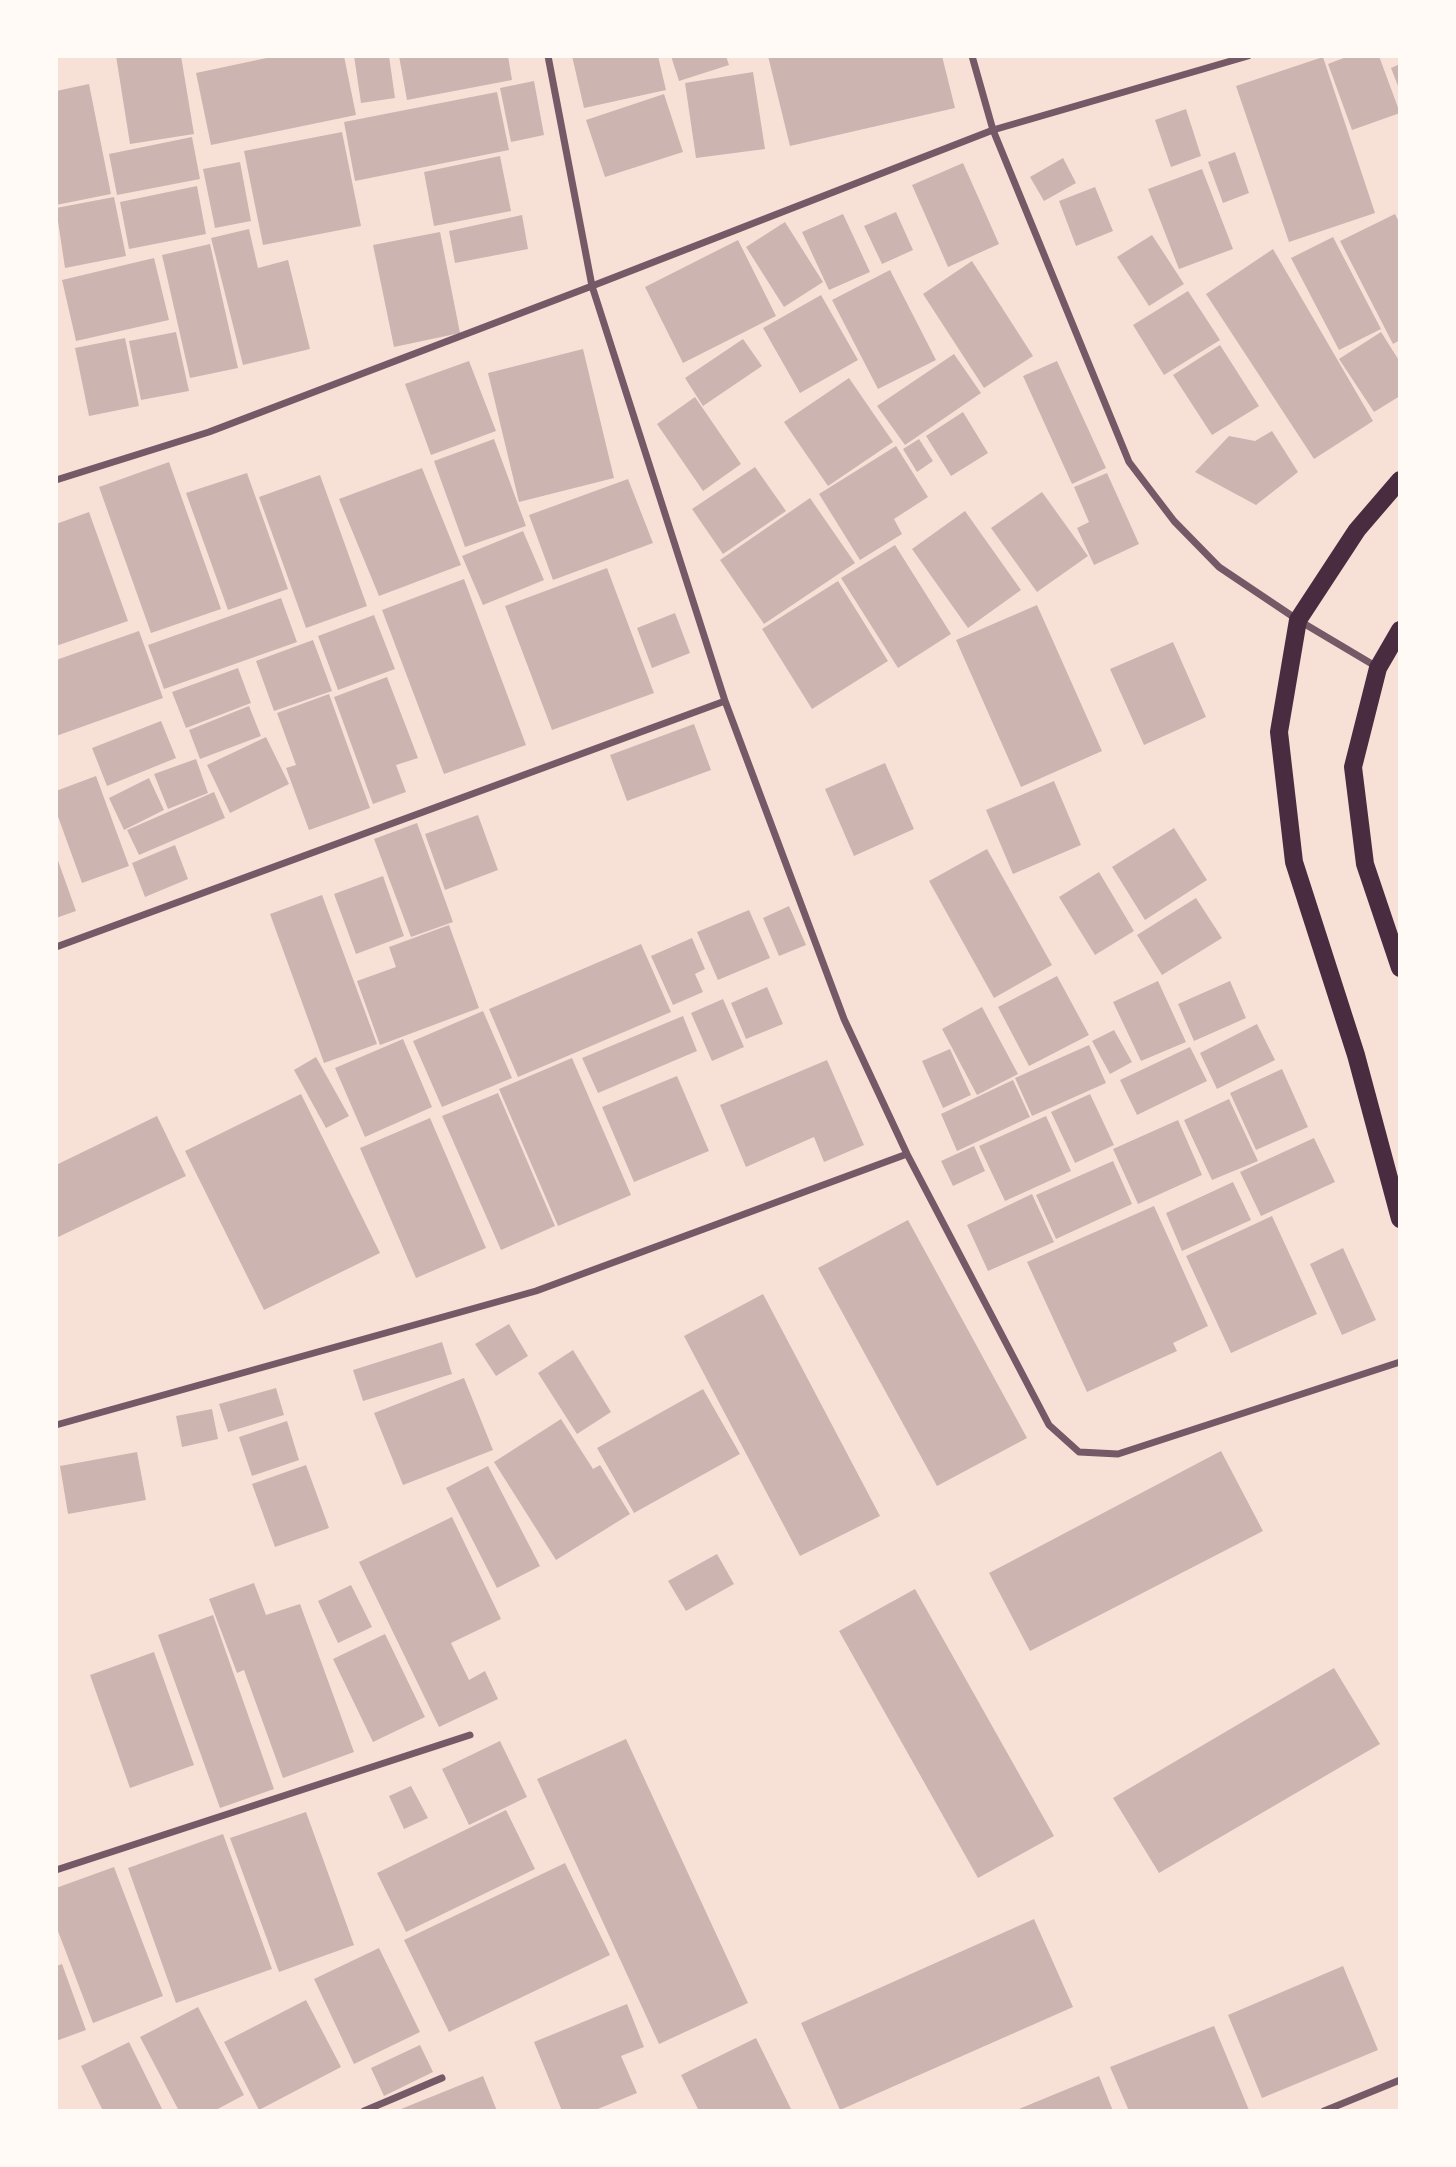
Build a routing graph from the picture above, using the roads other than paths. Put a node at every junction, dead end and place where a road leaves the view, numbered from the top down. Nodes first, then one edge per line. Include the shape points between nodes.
1 (548, 56) edge
2 (972, 56) edge
3 (1248, 56) edge
4 (993, 130) junction
5 (592, 286) junction
6 (56, 480) edge
7 (1400, 480) edge
8 (1298, 620) junction
9 (1400, 631) edge
10 (1378, 668) junction
11 (725, 701) junction
12 (56, 947) edge
13 (1400, 968) edge
14 (907, 1154) junction
15 (1400, 1219) edge
16 (1400, 1362) edge
17 (56, 1425) edge
18 (470, 1735) dead end
19 (56, 1870) edge
20 (442, 2078) dead end
21 (1400, 2080) edge
22 (364, 2111) edge
23 (1324, 2111) edge

1 - 5 street
2 - 4 street
3 - 4 street
4 - 5 street
4 - 8 street via 1129,462 1174,522 1219,567
5 - 6 street via 209,432
5 - 11 street
7 - 8 main road via 1357,530
8 - 10 street
8 - 15 main road via 1279,732 1294,862 1356,1055
9 - 10 main road
10 - 13 main road via 1353,767 1365,864
11 - 12 street
11 - 14 street via 844,1019
14 - 16 street via 1049,1425 1079,1452 1118,1454
14 - 17 street via 536,1291
18 - 19 street
20 - 22 street
21 - 23 street

